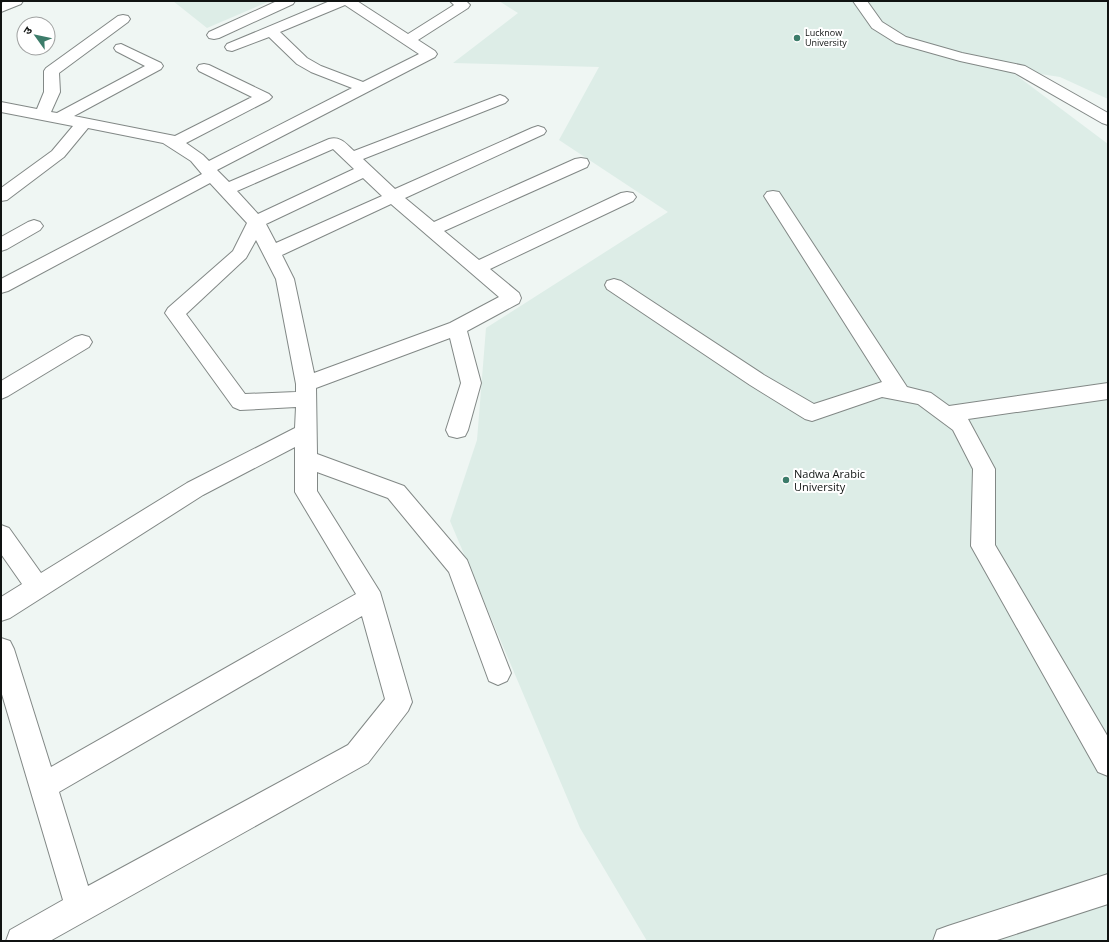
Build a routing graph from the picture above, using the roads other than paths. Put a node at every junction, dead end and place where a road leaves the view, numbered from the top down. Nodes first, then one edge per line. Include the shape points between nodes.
1 (16, 1) edge
2 (288, 1) edge
3 (342, 1) edge
4 (348, 1) edge
5 (457, 1) edge
6 (860, 1) edge
7 (1, 8) edge
8 (123, 19) dead end
9 (271, 31) junction
10 (214, 35) dead end
11 (408, 40) junction
12 (232, 47) dead end
13 (121, 48) dead end
14 (204, 68) dead end
15 (364, 88) junction
16 (500, 100) dead end
17 (1, 107) edge
18 (42, 115) junction
19 (59, 118) junction
20 (1108, 120) edge
21 (84, 123) junction
22 (538, 131) dead end
23 (174, 143) junction
24 (352, 158) junction
25 (581, 163) dead end
26 (366, 170) junction
27 (210, 172) junction
28 (226, 190) junction
29 (1, 196) edge
30 (773, 196) dead end
31 (393, 197) junction
32 (627, 197) dead end
33 (256, 222) junction
34 (34, 226) dead end
35 (432, 230) junction
36 (1, 245) edge
37 (272, 252) junction
38 (477, 268) junction
39 (614, 285) dead end
40 (1, 287) edge
41 (457, 328) junction
42 (82, 342) dead end
43 (1, 391) edge
44 (306, 391) junction
45 (1108, 391) edge
46 (900, 393) junction
47 (945, 414) junction
48 (457, 430) dead end
49 (306, 432) junction
50 (306, 459) junction
51 (1, 536) edge
52 (38, 587) junction
53 (370, 599) junction
54 (1, 610) edge
55 (1, 649) edge
56 (498, 673) dead end
57 (1108, 763) edge
58 (43, 786) junction
59 (1108, 889) edge
60 (80, 907) junction
61 (31, 939) edge
62 (948, 941) edge

1 - 7 street
2 - 10 street
3 - 9 street
4 - 11 street
5 - 11 street via 463,5
6 - 20 street via 877,25 901,40 960,57 1020,69
8 - 18 street via 51,71 52,92
9 - 12 street
9 - 15 street via 302,61
11 - 15 street via 430,54
13 - 19 street via 156,66
14 - 23 street via 264,97
15 - 27 street
16 - 24 street
17 - 18 street
18 - 19 street
19 - 21 street
21 - 23 street via 168,139
21 - 29 street via 58,154
22 - 31 street
23 - 27 street via 197,158
24 - 26 street
24 - 28 street via 335,142
25 - 35 street
26 - 31 street
26 - 33 street
27 - 28 street
27 - 40 street
28 - 33 street
30 - 46 street
31 - 35 street
31 - 37 street
32 - 38 street
33 - 37 street
33 - 44 street via 240,254 175,313 240,402
34 - 36 street
35 - 38 street
37 - 44 street via 285,279
38 - 41 street via 512,298
39 - 46 street via 757,380 812,413 881,389
41 - 44 street
41 - 48 street via 471,383
42 - 43 street
44 - 49 street
45 - 47 street
46 - 47 street via 924,398
47 - 57 street via 961,425 984,469 983,546
49 - 50 street
49 - 52 street via 195,489
50 - 53 street via 306,492
50 - 56 street via 396,492 459,567
51 - 52 street
52 - 54 street
53 - 58 street
53 - 60 street via 399,702 358,754
55 - 58 street
58 - 60 street
59 - 62 street
60 - 61 street

